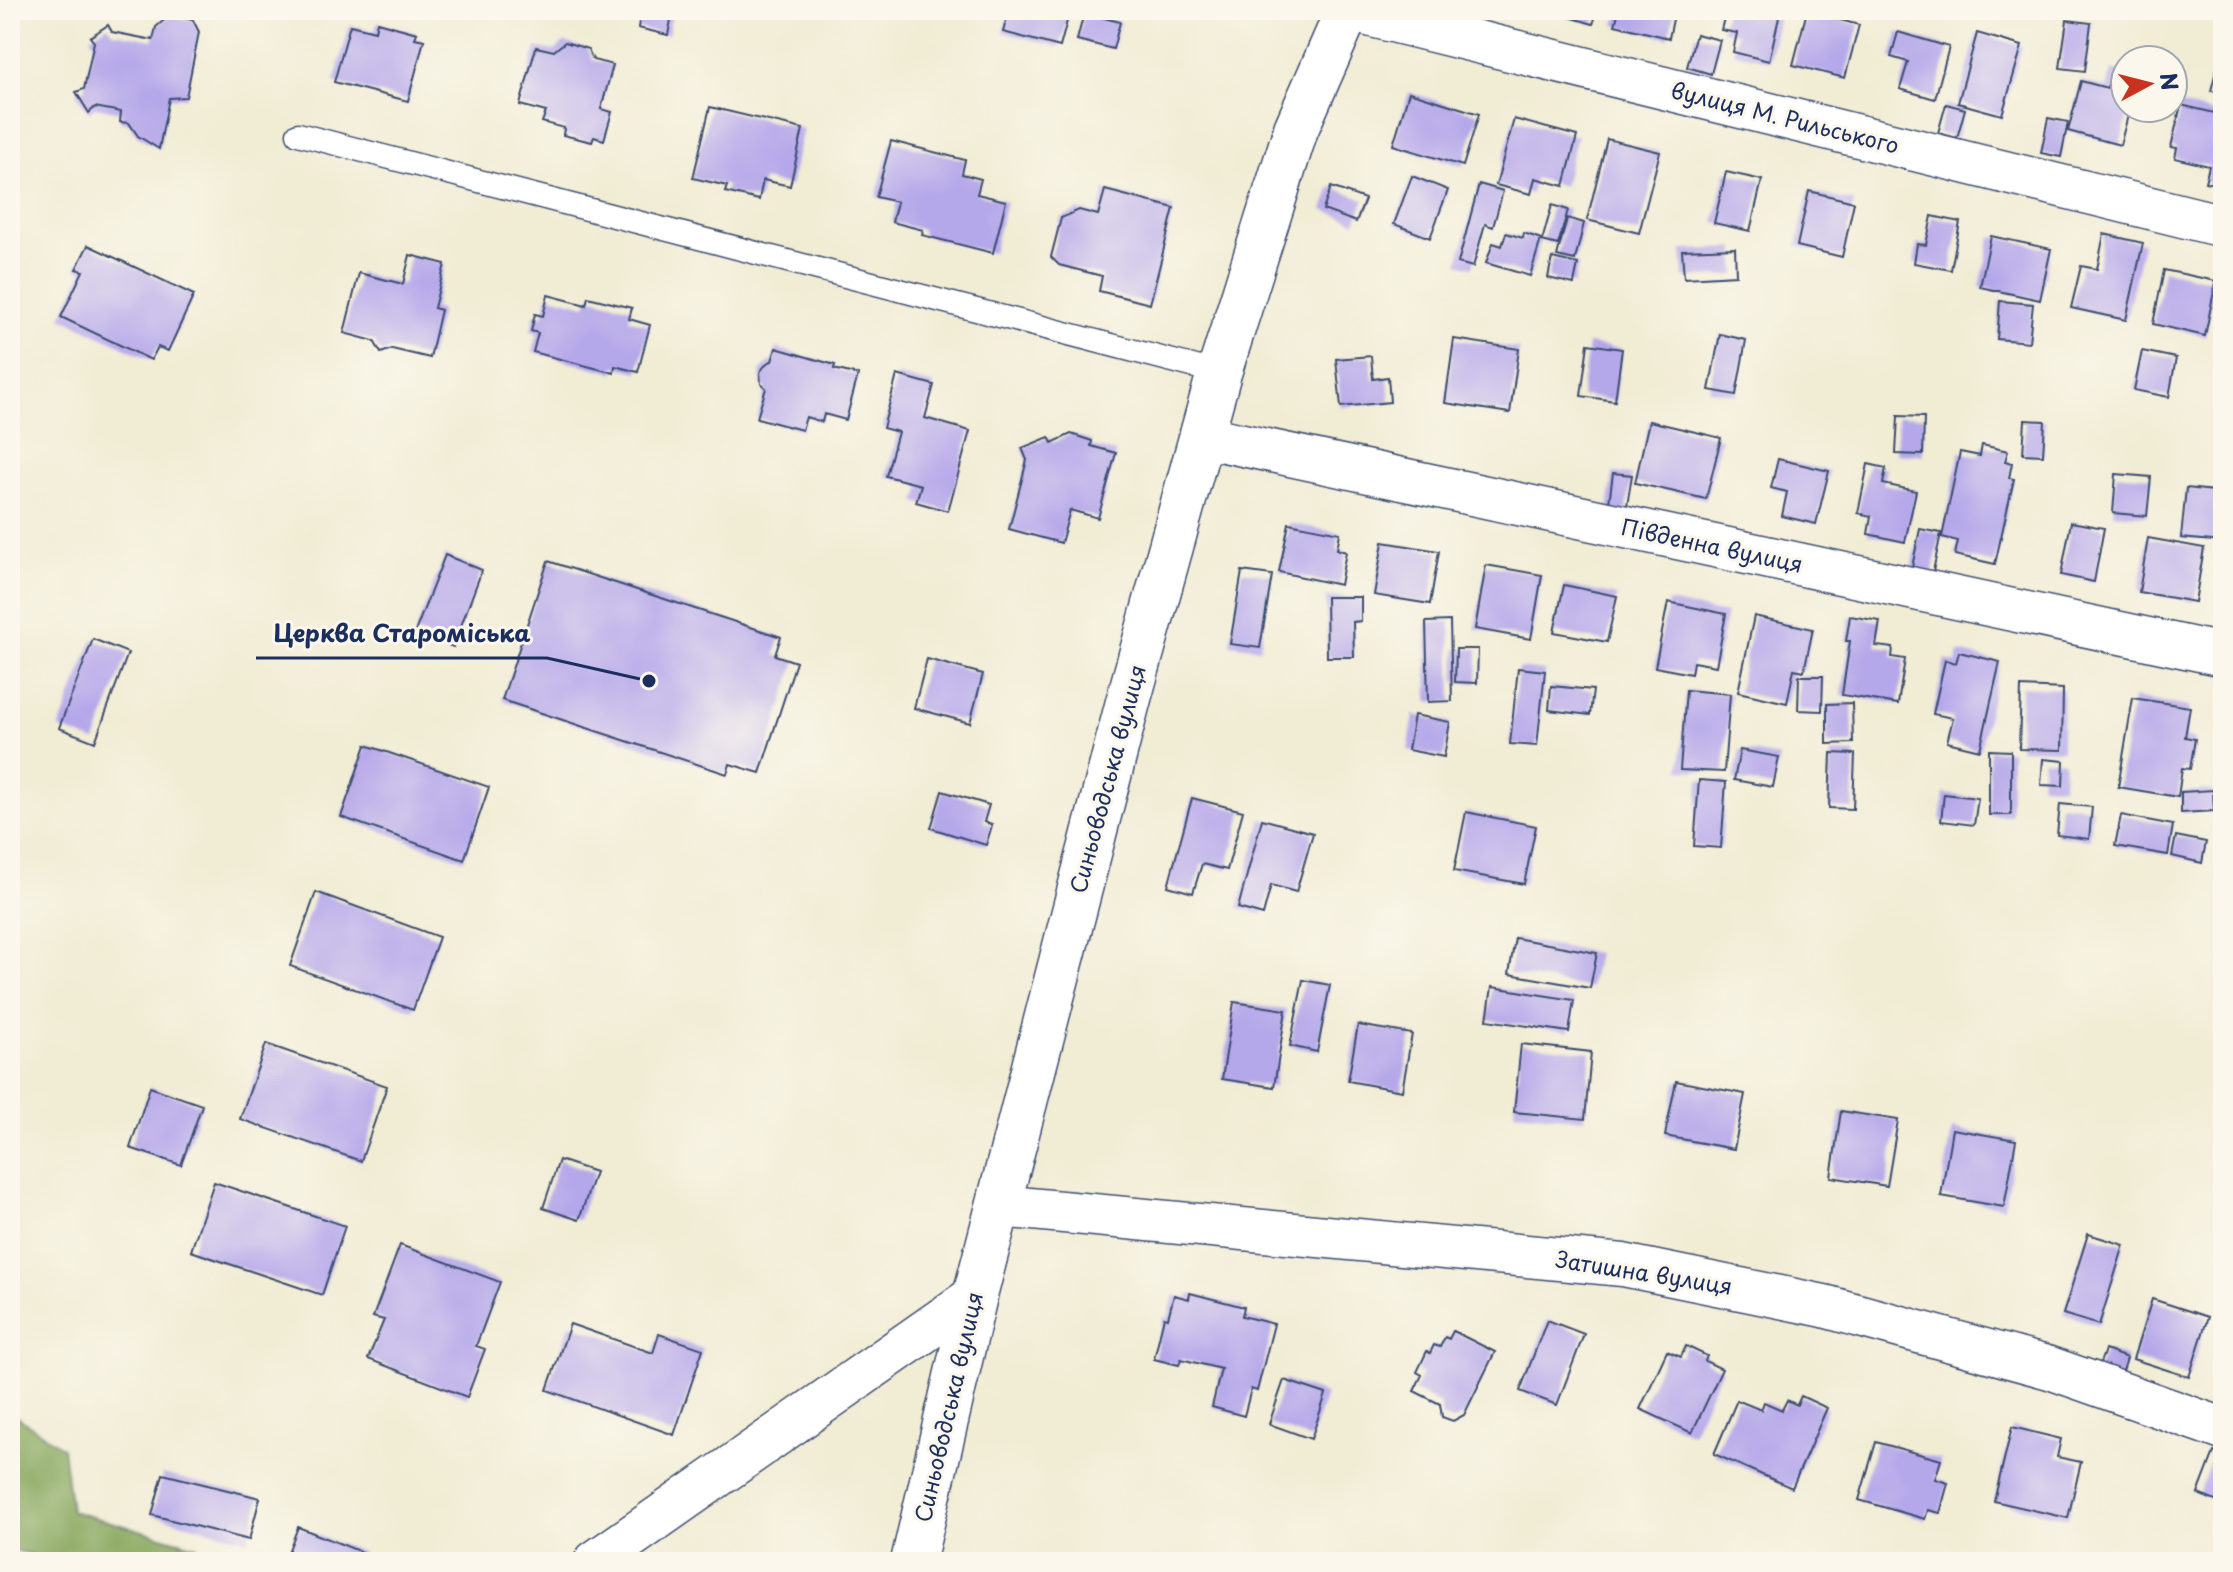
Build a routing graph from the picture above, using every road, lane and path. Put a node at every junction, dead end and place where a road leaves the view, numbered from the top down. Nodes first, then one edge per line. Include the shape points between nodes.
1 (1348, 10) edge
2 (298, 134) dead end
3 (2223, 226) edge
4 (1219, 373) junction
5 (1201, 436) junction
6 (2223, 655) edge
7 (999, 1206) junction
8 (975, 1296) junction
9 (2223, 1429) edge
10 (595, 1562) edge
11 (914, 1562) edge

1 - 3 street, вулиця М. Рильського
1 - 4 street, Синьоводська вулиця via 1296,129
2 - 4 lane
4 - 5 street, Синьоводська вулиця
5 - 6 street, Південна вулиця
5 - 7 street, Синьоводська вулиця
7 - 8 street, Синьоводська вулиця
7 - 9 street, Затишна вулиця via 1623,1265 1838,1310 2050,1368
8 - 10 street
8 - 11 street, Синьоводська вулиця

